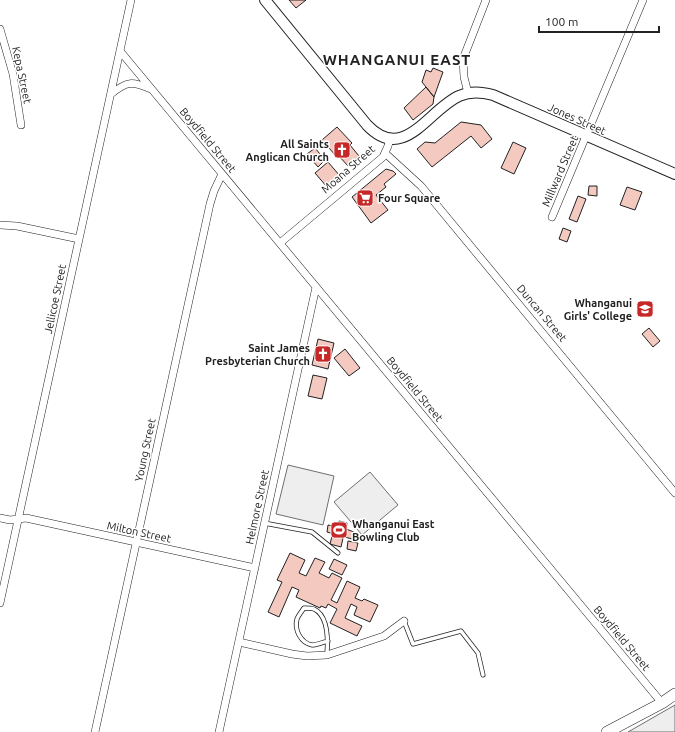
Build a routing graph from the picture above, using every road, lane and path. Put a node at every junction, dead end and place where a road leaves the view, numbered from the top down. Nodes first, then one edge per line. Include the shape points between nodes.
1 (131, 0) edge
2 (265, 0) edge
3 (486, 0) edge
4 (643, 0) edge
5 (0, 29) edge
6 (120, 51) junction
7 (152, 89) junction
8 (468, 93) junction
9 (111, 94) junction
10 (20, 125) dead end
11 (586, 136) junction
12 (390, 139) junction
13 (385, 153) junction
14 (222, 174) junction
15 (675, 174) edge
16 (552, 217) dead end
17 (0, 225) edge
18 (79, 239) junction
19 (280, 243) junction
20 (316, 287) junction
21 (675, 493) edge
22 (0, 518) edge
23 (18, 519) junction
24 (264, 522) junction
25 (136, 542) junction
26 (338, 553) dead end
27 (255, 568) junction
28 (0, 603) edge
29 (404, 621) joint
30 (328, 641) junction
31 (238, 642) junction
32 (327, 655) junction
33 (483, 675) dead end
34 (675, 694) edge
35 (662, 703) junction
36 (95, 732) edge
37 (219, 732) edge
38 (607, 732) edge

1 - 6 street, Jellicoe Street
2 - 12 main road via 367,125
3 - 8 street via 463,59
4 - 11 street, Millward Street
5 - 10 street, Kepa Street via 13,74
6 - 7 street, Boydfield Street
6 - 9 street, Jellicoe Street
7 - 9 street via 129,83
7 - 14 street, Boydfield Street
8 - 11 main road, Jones Street via 483,92 493,95
8 - 12 main road via 451,101 411,134
9 - 18 street, Jellicoe Street
11 - 15 main road, Jones Street
11 - 16 street, Millward Street
12 - 13 street, Moana Street
13 - 19 street, Moana Street
13 - 21 street, Duncan Street via 421,186
14 - 19 street, Boydfield Street
14 - 25 street, Young Street via 210,204
17 - 18 street
18 - 23 street, Jellicoe Street
19 - 20 street, Boydfield Street
20 - 24 street, Helmore Street
20 - 35 street, Boydfield Street
22 - 23 street, Milton Street
23 - 25 street, Milton Street via 26,518
23 - 28 street, Jellicoe Street
24 - 26 lane via 312,532
24 - 27 street, Helmore Street
25 - 27 street, Milton Street
25 - 36 street, Young Street
27 - 31 street, Helmore Street
29 - 32 street via 384,636
29 - 33 lane via 413,644 460,631 478,653
30 - 30 lane via 323,618 313,609 304,608 297,619 296,628 304,642 312,645
30 - 32 lane
31 - 32 street via 292,654
31 - 37 street, Helmore Street
34 - 35 main road
35 - 38 main road

